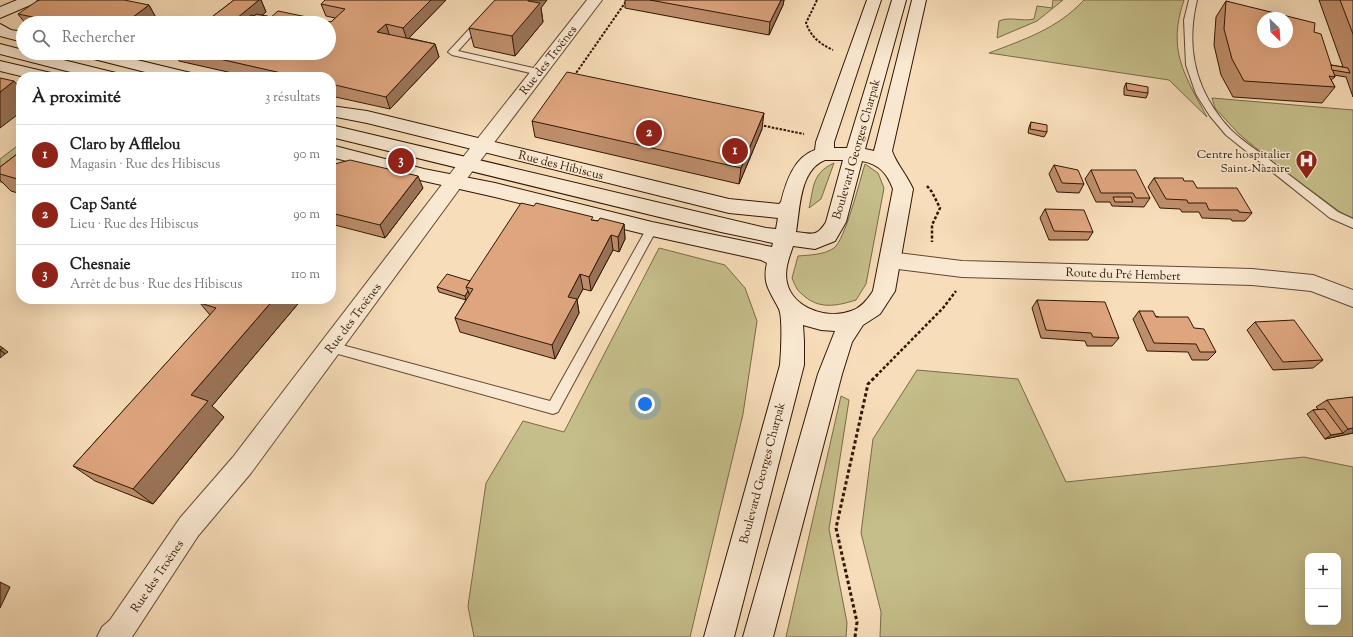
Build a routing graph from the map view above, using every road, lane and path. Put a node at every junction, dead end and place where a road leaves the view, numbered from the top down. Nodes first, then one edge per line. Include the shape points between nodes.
1 (30, 0) edge
2 (500, 0) edge
3 (595, 0) edge
4 (627, 0) edge
5 (817, 0) edge
6 (874, 0) edge
7 (900, 0) edge
8 (919, 0) edge
9 (1193, 0) edge
10 (0, 13) edge
11 (0, 29) edge
12 (16, 35) edge
13 (0, 49) edge
14 (834, 50) dead end
15 (16, 53) edge
16 (43, 60) edge
17 (116, 60) edge
18 (0, 66) edge
19 (25, 72) edge
20 (90, 72) edge
21 (165, 72) edge
22 (540, 72) junction
23 (572, 79) edge
24 (336, 112) edge
25 (755, 124) edge
26 (336, 134) edge
27 (810, 135) dead end
28 (483, 145) junction
29 (336, 152) edge
30 (824, 154) junction
31 (854, 154) junction
32 (887, 162) junction
33 (461, 173) junction
34 (927, 186) dead end
35 (790, 205) junction
36 (1353, 224) edge
37 (652, 229) junction
38 (776, 236) junction
39 (935, 246) dead end
40 (779, 259) junction
41 (890, 260) junction
42 (960, 286) dead end
43 (1353, 299) edge
44 (790, 308) junction
45 (855, 319) junction
46 (331, 347) junction
47 (112, 637) edge
48 (719, 637) edge
49 (758, 637) edge
50 (856, 637) edge

1 - 10 street
2 - 22 lane via 452,52
3 - 22 street, Rue des Troënes
4 - 23 path
5 - 14 path via 806,23 808,31 813,38
6 - 30 street via 825,142
7 - 31 street, Boulevard Georges Charpak
8 - 32 street, Boulevard Georges Charpak via 884,151
9 - 36 lane via 1188,20 1190,65 1201,94 1213,114 1229,133 1334,214
11 - 12 street
13 - 15 street
16 - 20 street
17 - 21 street
18 - 19 street
22 - 28 street, Rue des Troënes
24 - 28 street, Rue des Hibiscus
25 - 27 path
26 - 33 street, Rue des Hibiscus
28 - 33 street, Rue des Troënes
28 - 35 street, Rue des Hibiscus via 729,206 783,211
29 - 33 street, Rue des Hibiscus
30 - 31 street
30 - 35 street via 812,158 803,169
31 - 32 street via 873,156
31 - 38 street, Boulevard Georges Charpak via 836,222 828,236 815,242
32 - 41 street via 899,177 903,189
33 - 37 street, Rue des Hibiscus via 495,190
33 - 38 street, Rue des Hibiscus
33 - 46 street, Rue des Troënes
34 - 39 path via 940,208 932,226 932,241
35 - 38 street
37 - 40 street, Rue des Hibiscus via 765,252
37 - 46 lane via 553,408
38 - 40 street
40 - 44 street via 776,281 782,297
41 - 43 street, Route du Pré Hembert via 962,269 1260,278 1313,283
41 - 45 street via 884,292 878,304
42 - 50 path via 943,308 868,384 836,528 857,622
44 - 45 street via 809,319 822,322
44 - 48 street, Boulevard Georges Charpak via 792,365
45 - 49 street via 842,339 830,374
46 - 47 street, Rue des Troënes via 242,465 189,527 120,630

